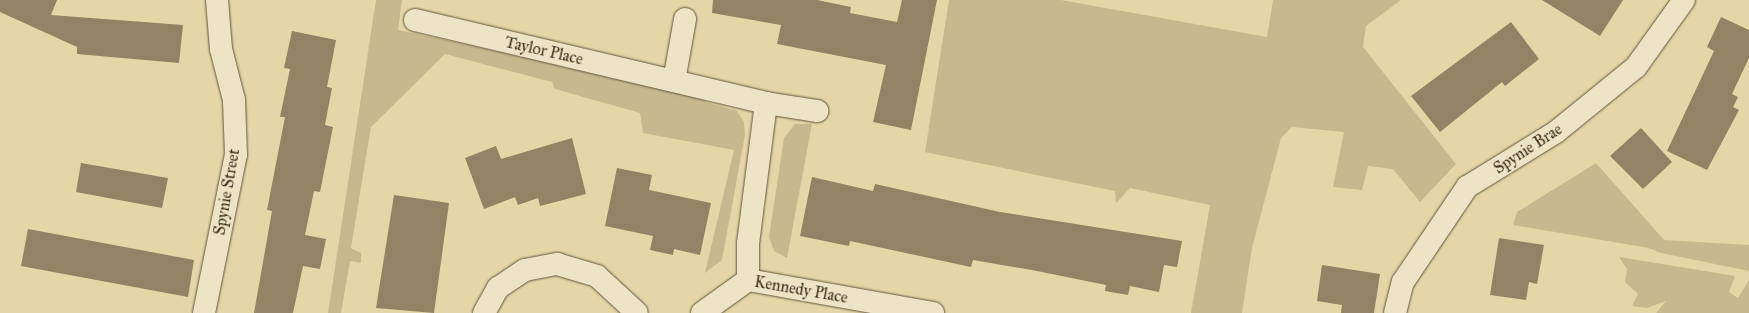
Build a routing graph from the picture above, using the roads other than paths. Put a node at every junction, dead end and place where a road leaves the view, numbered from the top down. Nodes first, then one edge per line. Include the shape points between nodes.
1 (217, 0) edge
2 (1684, 0) edge
3 (686, 19) dead end
4 (415, 20) dead end
5 (674, 81) junction
6 (766, 103) junction
7 (817, 110) dead end
8 (748, 280) junction
9 (204, 313) edge
10 (484, 313) edge
11 (637, 313) edge
12 (702, 313) edge
13 (933, 313) edge
14 (1395, 313) edge

1 - 9 street, Spynie Street via 221,49 234,100 236,155
2 - 14 street, Spynie Brae via 1636,67 1556,132 1467,187 1403,282
3 - 5 street
4 - 5 street, Taylor Place
5 - 6 street, Taylor Place
6 - 7 street, Taylor Place
6 - 8 street via 748,244
8 - 12 street, Kennedy Place
8 - 13 street, Kennedy Place
10 - 11 street via 498,288 525,270 557,264 597,276

